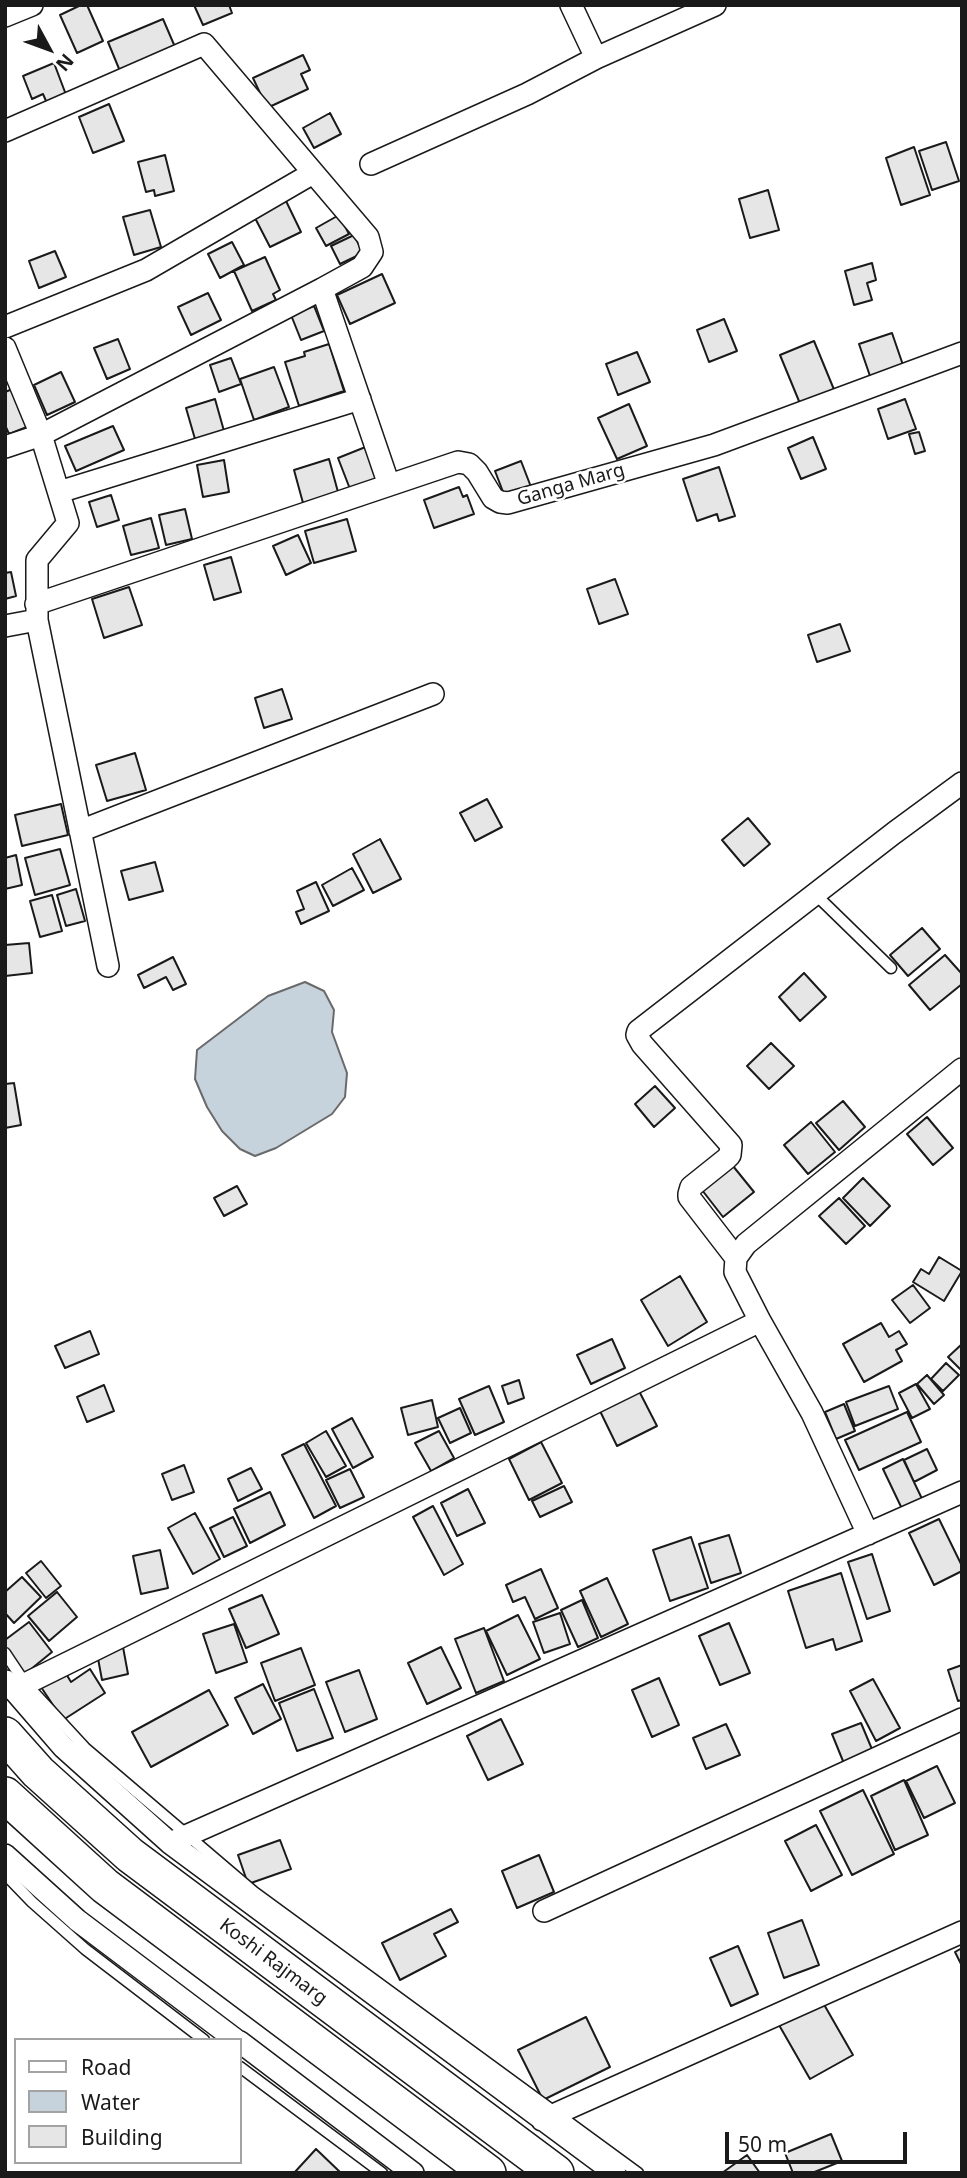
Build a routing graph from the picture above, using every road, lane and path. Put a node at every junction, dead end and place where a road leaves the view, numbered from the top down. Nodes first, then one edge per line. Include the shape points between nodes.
1 (32, 5) edge
2 (571, 5) edge
3 (715, 5) edge
4 (5, 16) edge
5 (596, 58) junction
6 (5, 131) edge
7 (371, 164) dead end
8 (313, 173) junction
9 (322, 289) junction
10 (5, 327) edge
11 (5, 348) edge
12 (962, 353) edge
13 (360, 399) junction
14 (41, 435) junction
15 (5, 447) edge
16 (389, 485) junction
17 (59, 492) junction
18 (36, 612) junction
19 (5, 626) edge
20 (433, 694) dead end
21 (962, 783) edge
22 (80, 831) junction
23 (814, 894) junction
24 (108, 966) dead end
25 (891, 968) dead end
26 (962, 1069) edge
27 (736, 1258) junction
28 (760, 1321) junction
29 (962, 1492) edge
30 (868, 1534) junction
31 (5, 1653) edge
32 (15, 1684) edge
33 (962, 1719) edge
34 (5, 1735) edge
35 (5, 1795) edge
36 (179, 1839) junction
37 (5, 1855) edge
38 (5, 1874) edge
39 (544, 1911) dead end
40 (962, 1933) edge
41 (201, 2038) edge
42 (234, 2038) edge
43 (242, 2044) edge
44 (242, 2068) edge
45 (549, 2117) junction
46 (382, 2173) edge
47 (413, 2173) edge
48 (488, 2173) edge
49 (556, 2173) edge
50 (615, 2173) edge
51 (638, 2173) edge

1 - 4 street
2 - 5 street
3 - 5 street
5 - 7 street
6 - 8 street via 204,44
8 - 9 street via 368,237 372,252 362,267
8 - 10 street via 146,270
9 - 13 street
9 - 14 street
11 - 14 street
12 - 16 street, Ganga Marg via 714,445 508,503 493,498 477,472 458,462
13 - 16 street
13 - 17 street
14 - 15 street
14 - 17 street
16 - 18 street, Ganga Marg
17 - 18 street via 68,523 37,560
18 - 19 street, Ganga Marg
18 - 22 street
20 - 22 street
21 - 23 street
22 - 24 street
23 - 25 lane
23 - 27 street via 640,1028 638,1035 731,1145 726,1159 688,1194
26 - 27 street via 746,1244
27 - 28 street via 735,1272
28 - 30 street via 812,1413
28 - 32 street
29 - 30 street
30 - 36 street
31 - 32 lane
32 - 36 street via 63,1747
33 - 39 street
34 - 49 main road, Koshi Rajmarg via 38,1772 130,1855
35 - 48 main road, Koshi Rajmarg via 105,1886
36 - 45 street
37 - 42 street via 77,1920
38 - 41 lane via 85,1949
40 - 45 street
43 - 47 street
44 - 46 lane
45 - 50 street
45 - 51 lane

